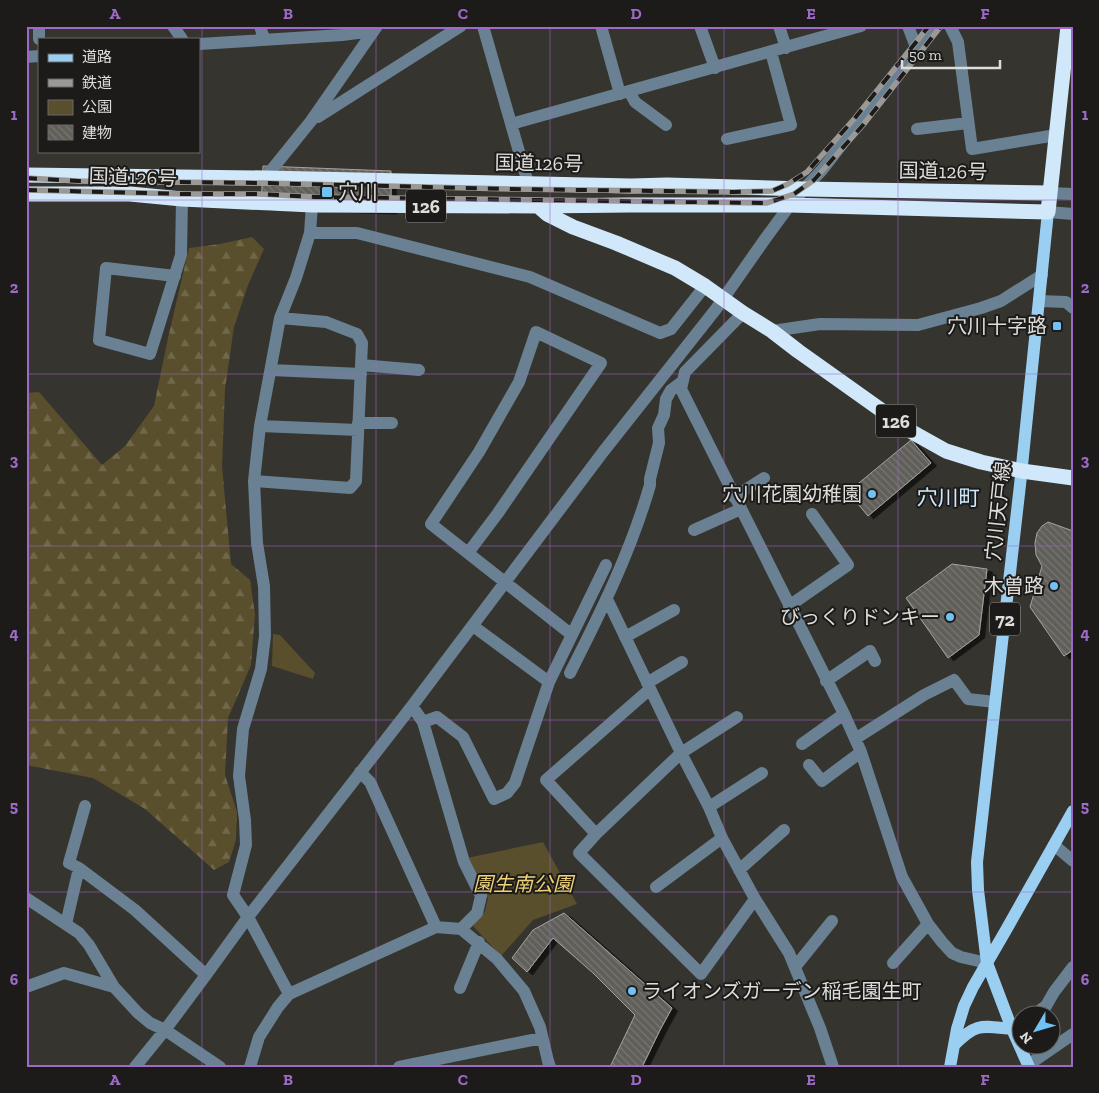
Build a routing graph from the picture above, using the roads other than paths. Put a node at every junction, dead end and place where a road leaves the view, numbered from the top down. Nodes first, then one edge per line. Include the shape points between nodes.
1 (173, 26) edge
2 (260, 26) edge
3 (461, 26) edge
4 (483, 26) edge
5 (601, 26) edge
6 (700, 26) edge
7 (779, 26) edge
8 (861, 26) edge
9 (908, 26) edge
10 (933, 26) edge
11 (950, 26) edge
12 (1068, 26) edge
13 (375, 29) edge
14 (181, 38) edge
15 (264, 39) junction
16 (200, 44) edge
17 (916, 47) junction
18 (786, 48) junction
19 (771, 52) junction
20 (716, 68) junction
21 (624, 93) junction
22 (311, 121) junction
23 (968, 122) junction
24 (511, 124) junction
25 (666, 125) dead end
26 (917, 129) dead end
27 (1056, 135) junction
28 (727, 139) dead end
29 (26, 176) edge
30 (265, 178) junction
31 (528, 183) junction
32 (804, 189) junction
33 (1050, 193) junction
34 (26, 194) edge
35 (1073, 194) edge
36 (182, 199) junction
37 (312, 205) junction
38 (538, 206) junction
39 (790, 206) junction
40 (1048, 212) junction
41 (1073, 214) edge
42 (310, 233) junction
43 (175, 276) junction
44 (1042, 276) junction
45 (705, 286) junction
46 (1039, 301) junction
47 (1073, 308) edge
48 (743, 312) junction
49 (280, 318) junction
50 (772, 331) junction
51 (361, 369) junction
52 (271, 370) junction
53 (419, 370) dead end
54 (683, 381) junction
55 (392, 423) dead end
56 (260, 426) junction
57 (358, 426) junction
58 (1022, 471) junction
59 (764, 478) dead end
60 (1073, 478) edge
61 (254, 481) junction
62 (734, 497) junction
63 (740, 509) junction
64 (812, 514) dead end
65 (694, 530) dead end
66 (468, 553) junction
67 (606, 565) dead end
68 (505, 582) junction
69 (607, 599) junction
70 (789, 606) junction
71 (674, 610) dead end
72 (473, 626) junction
73 (572, 635) junction
74 (625, 637) junction
75 (875, 661) dead end
76 (682, 662) dead end
77 (570, 673) dead end
78 (826, 681) junction
79 (549, 682) junction
80 (648, 686) junction
81 (995, 702) junction
82 (412, 706) junction
83 (844, 714) junction
84 (737, 717) dead end
85 (423, 722) junction
86 (855, 739) junction
87 (802, 744) dead end
88 (860, 752) junction
89 (681, 753) junction
90 (809, 765) dead end
91 (360, 772) junction
92 (762, 773) dead end
93 (85, 806) dead end
94 (709, 807) junction
95 (1073, 811) edge
96 (784, 830) dead end
97 (596, 834) junction
98 (722, 838) junction
99 (1054, 844) junction
100 (1073, 861) edge
101 (79, 868) junction
102 (740, 870) junction
103 (656, 887) dead end
104 (26, 898) edge
105 (755, 899) junction
106 (248, 917) junction
107 (832, 921) dead end
108 (66, 924) junction
109 (928, 924) junction
110 (436, 927) junction
111 (461, 929) junction
112 (479, 942) junction
113 (893, 962) dead end
114 (987, 963) junction
115 (795, 967) junction
116 (1073, 967) edge
117 (206, 975) junction
118 (26, 987) edge
119 (114, 987) junction
120 (460, 988) dead end
121 (289, 994) junction
122 (1046, 1006) edge
123 (1012, 1016) edge
124 (1012, 1026) edge
125 (165, 1030) junction
126 (1073, 1034) edge
127 (542, 1038) junction
128 (954, 1045) junction
129 (1028, 1066) edge
130 (135, 1067) edge
131 (220, 1067) edge
132 (250, 1067) edge
133 (399, 1067) edge
134 (550, 1067) edge
135 (833, 1067) edge
136 (950, 1067) edge

1 - 14 street
2 - 15 street
3 - 22 street
4 - 24 street
5 - 21 street
6 - 20 street
7 - 18 street
8 - 18 street
9 - 17 street
10 - 17 street
11 - 23 street via 958,42
12 - 27 highway
13 - 15 street via 342,35
13 - 22 street
15 - 16 street
17 - 32 street
18 - 19 street
19 - 20 street
19 - 28 street via 791,125
20 - 21 street
21 - 24 street
21 - 25 street
22 - 30 street
23 - 26 street
23 - 27 street via 972,149
24 - 31 street
27 - 33 highway
29 - 30 highway, 国道126号 / 126
30 - 31 highway, 国道126号 / 126
31 - 32 highway, 国道126号 / 126
32 - 33 highway, 国道126号 / 126
32 - 39 street
33 - 35 street
33 - 40 highway
34 - 36 highway, 国道126号 / 126 via 130,194
36 - 37 highway, 国道126号 / 126
36 - 43 street via 181,255
37 - 38 highway, 国道126号 / 126
37 - 42 street
38 - 39 highway, 国道126号 / 126
38 - 45 highway, 126 via 573,227 675,268
39 - 40 highway, 国道126号 / 126
39 - 68 street via 716,309
40 - 41 street
40 - 44 main road, 穴川天戸線 / 72
42 - 45 street via 357,234 530,277 660,332 671,329
42 - 49 street
43 - 43 street via 150,354 98,340 106,268
44 - 46 main road, 穴川天戸線 / 72
44 - 50 street via 1001,301 949,318 918,324 820,324
45 - 48 highway, 126
46 - 47 street via 1066,302
46 - 58 main road, 穴川天戸線 / 72
48 - 50 highway, 126
48 - 54 street via 684,372
49 - 51 street via 326,322 357,334 362,343
49 - 52 street
50 - 58 highway, 126 via 912,432 946,450
51 - 52 street
51 - 53 street
51 - 57 street
52 - 56 street
54 - 62 street via 681,389
54 - 69 street via 670,390 666,400 658,428 659,443 650,485 631,543
55 - 57 street
56 - 57 street
56 - 61 street
57 - 61 street via 356,481 350,488
58 - 60 highway, 126
58 - 81 main road, 穴川天戸線 / 72
59 - 62 street
61 - 106 street via 266,636 261,669 243,729 238,776 246,845 234,895
62 - 63 street
63 - 65 street
63 - 70 street
64 - 70 street via 848,565
66 - 66 street via 430,524 479,452 519,382 536,332 601,363
66 - 68 street
67 - 73 street
68 - 72 street
68 - 73 street
69 - 74 street
69 - 77 street
70 - 78 street
71 - 74 street
72 - 79 street
72 - 82 street
73 - 79 street
74 - 80 street
75 - 78 street via 870,651
76 - 80 street
78 - 83 street
79 - 85 street via 515,783 507,793 494,799 463,737 437,717
80 - 89 street
80 - 97 street via 546,780
81 - 86 street via 968,699 954,680
81 - 114 main road, 穴川天戸線 / 72 via 977,862 978,899
82 - 85 street
82 - 91 street
83 - 86 street
83 - 87 street
84 - 89 street
85 - 111 street via 464,862 481,896 477,914
86 - 88 street
88 - 90 street via 822,781
88 - 109 street via 902,876
89 - 94 street
89 - 97 street
91 - 106 street
91 - 110 street via 370,782
92 - 94 street
93 - 101 street via 69,863
94 - 98 street
95 - 99 main road
96 - 102 street
97 - 105 street via 579,853 701,974
98 - 102 street
98 - 103 street
99 - 100 street
99 - 114 main road
101 - 108 street
101 - 117 street via 135,910
102 - 105 street
104 - 108 street
105 - 115 street
106 - 117 street
106 - 121 street
107 - 115 street
108 - 119 street via 79,933
109 - 113 street
109 - 114 street via 952,953
110 - 111 street
110 - 121 street
111 - 112 street
112 - 120 street
112 - 127 street via 524,991
114 - 123 main road, 穴川天戸線
114 - 128 main road via 964,1006
115 - 135 street
116 - 122 street
117 - 125 street
118 - 119 street via 64,973
119 - 125 street via 138,1013
121 - 132 street via 259,1037
124 - 128 main road via 978,1026
125 - 130 street
125 - 131 street
126 - 129 street
127 - 133 street
127 - 134 street
128 - 136 main road

